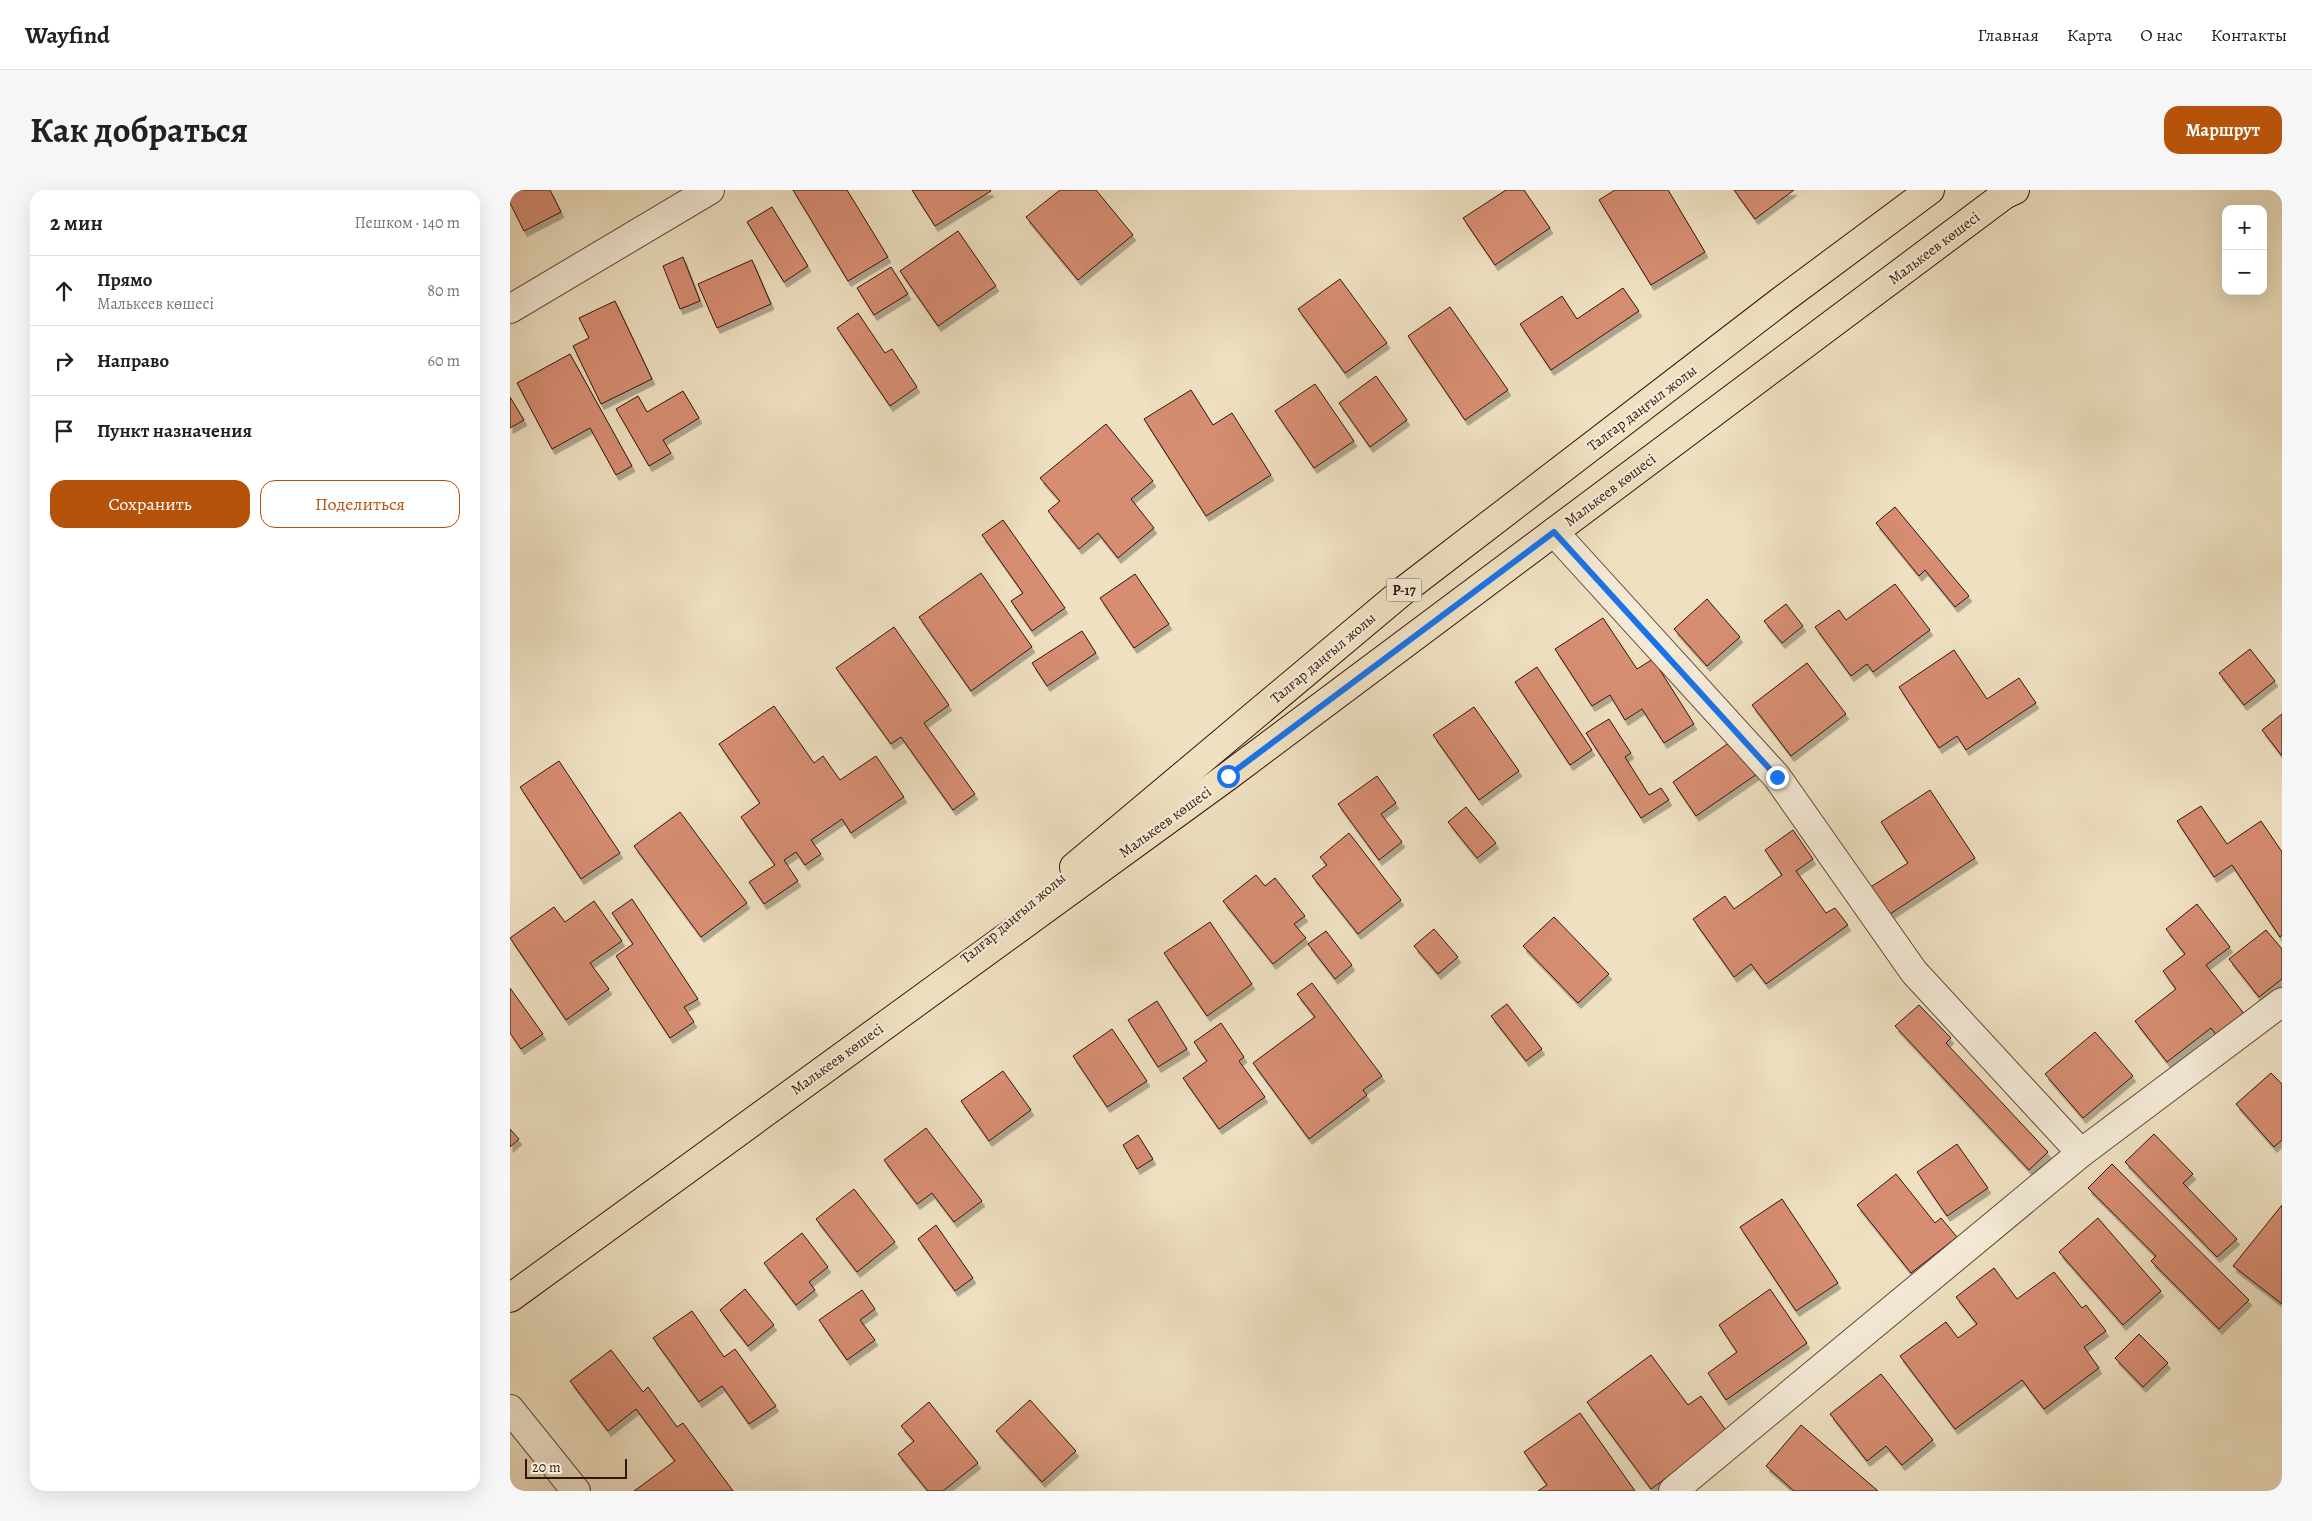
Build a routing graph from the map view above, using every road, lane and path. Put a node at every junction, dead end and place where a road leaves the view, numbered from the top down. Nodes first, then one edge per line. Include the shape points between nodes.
1 (710, 190) edge
2 (1930, 190) edge
3 (2011, 191) edge
4 (510, 309) edge
5 (1554, 532) junction
6 (2282, 1002) edge
7 (896, 1016) junction
8 (2081, 1154) junction
9 (510, 1298) edge
10 (510, 1409) edge
11 (576, 1491) edge
12 (1673, 1491) edge

1 - 4 street
2 - 7 main road, Талғар даңғыл жолы / P-17 via 1403,591
3 - 5 main road, Малькеев көшесі
5 - 7 main road, Малькеев көшесі via 1228,776
5 - 8 street via 1777,777 1914,972
6 - 8 street
7 - 9 main road, Малькеев көшесі
8 - 12 street
10 - 11 street

